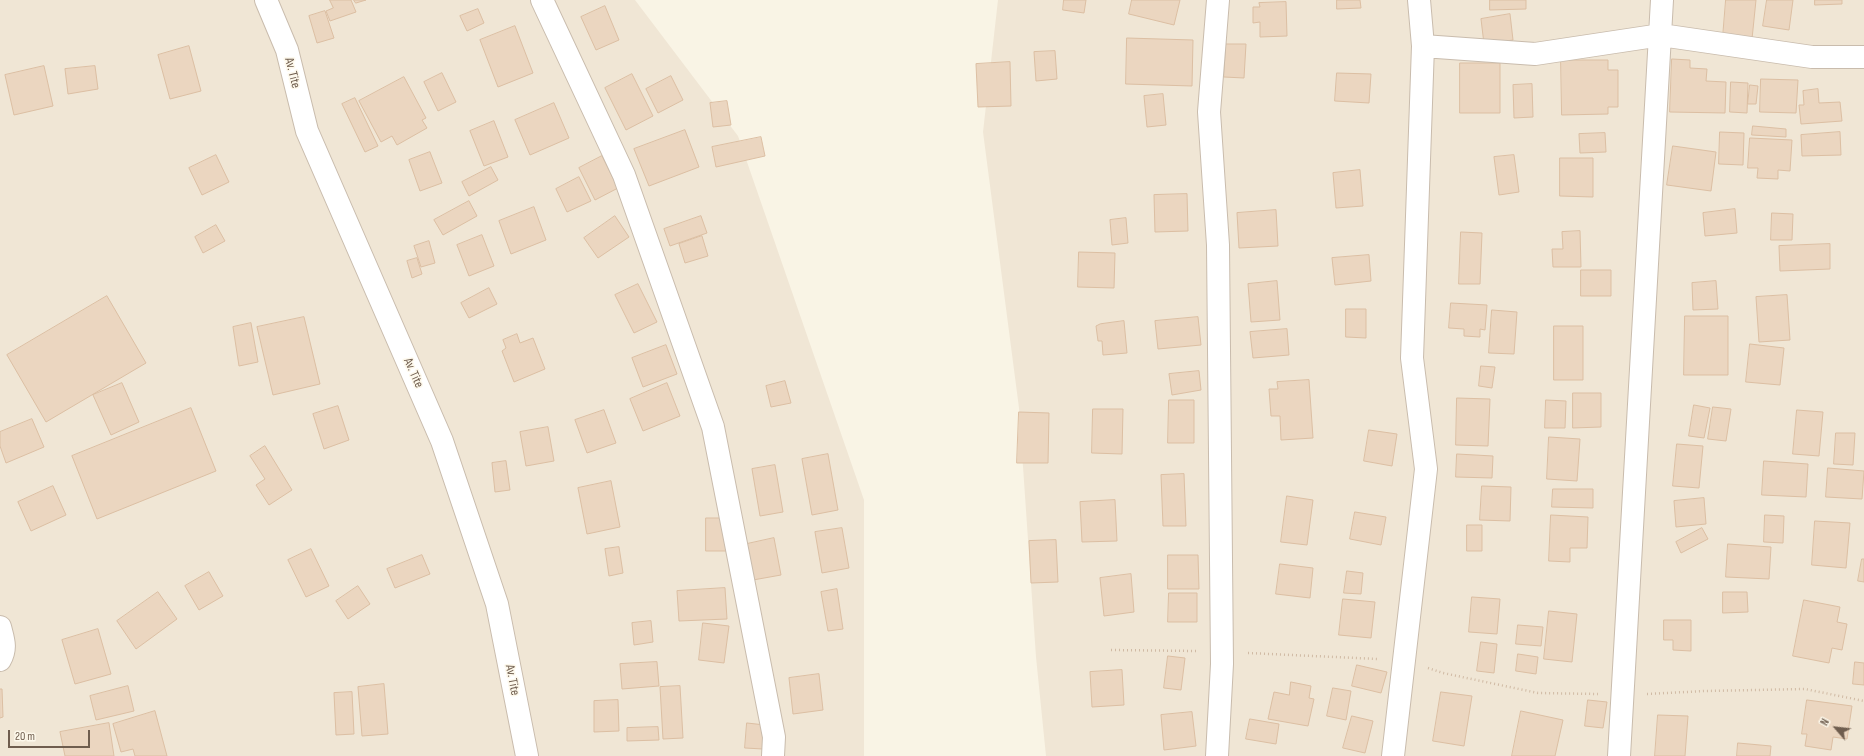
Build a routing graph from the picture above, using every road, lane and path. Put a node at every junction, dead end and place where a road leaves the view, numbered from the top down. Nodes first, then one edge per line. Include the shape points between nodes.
1 (266, 0) edge
2 (542, 0) edge
3 (1218, 0) edge
4 (1419, 0) edge
5 (1662, 0) edge
6 (1661, 36) junction
7 (1424, 46) junction
8 (1864, 58) edge
9 (0, 626) edge
10 (1111, 650) dead end
11 (1222, 652) junction
12 (0, 660) edge
13 (1403, 660) junction
14 (1623, 695) junction
15 (1864, 701) edge
16 (527, 756) edge
17 (773, 756) edge
18 (1217, 756) edge
19 (1393, 756) edge
20 (1619, 756) edge

1 - 16 street, Av. Tite via 287,50 307,131 442,441 497,604
2 - 17 street via 624,175 713,427 774,737
3 - 11 street via 1209,112 1218,246
4 - 7 street
5 - 6 street
6 - 7 street via 1535,54
6 - 8 street via 1812,57
6 - 14 street
7 - 13 street via 1412,358 1426,469
9 - 12 street via 4,647
10 - 11 path
11 - 13 path
11 - 18 street
13 - 14 path via 1443,673 1538,693
13 - 19 street
14 - 15 path via 1705,690 1805,689
14 - 20 street

